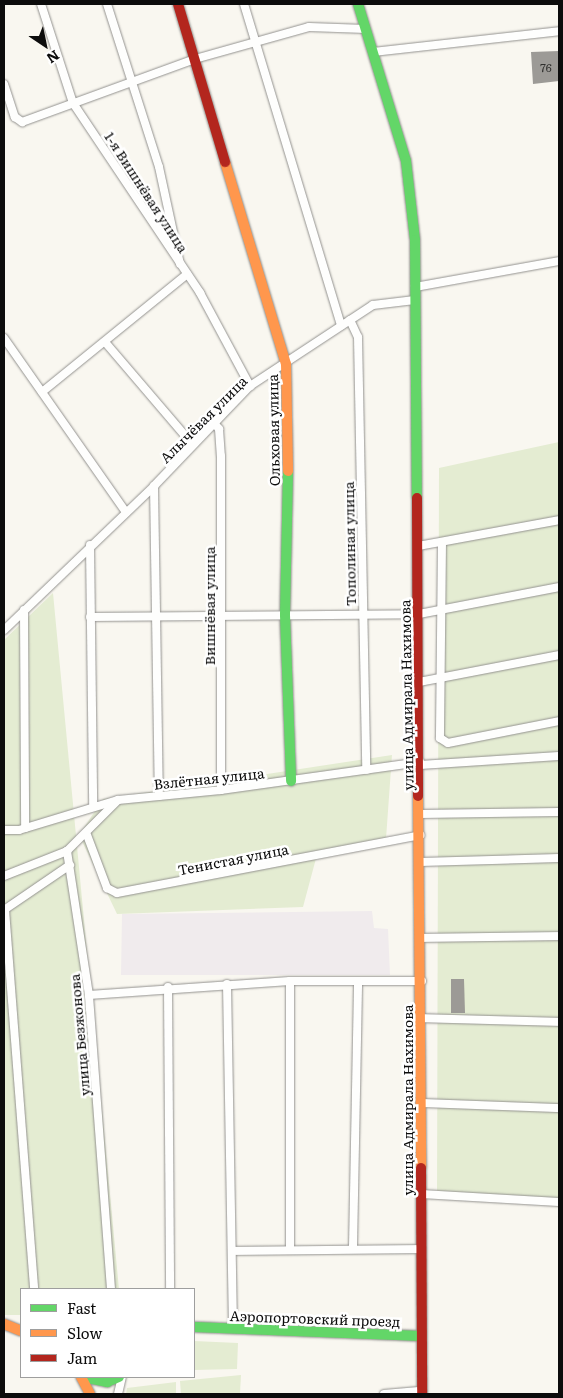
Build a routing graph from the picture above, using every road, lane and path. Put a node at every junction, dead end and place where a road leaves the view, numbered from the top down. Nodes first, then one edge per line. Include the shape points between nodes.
1 (41, 4) edge
2 (107, 4) edge
3 (178, 4) edge
4 (244, 4) edge
5 (358, 4) edge
6 (366, 29) junction
7 (559, 31) edge
8 (256, 42) junction
9 (373, 52) junction
10 (195, 59) junction
11 (130, 80) junction
12 (4, 84) edge
13 (73, 103) junction
14 (559, 261) edge
15 (181, 267) junction
16 (187, 274) junction
17 (415, 287) junction
18 (415, 300) junction
19 (350, 320) junction
20 (340, 326) junction
21 (4, 338) edge
22 (105, 342) junction
23 (286, 364) junction
24 (250, 386) junction
25 (42, 392) junction
26 (214, 423) junction
27 (193, 445) junction
28 (154, 486) junction
29 (126, 512) junction
30 (559, 520) edge
31 (442, 542) junction
32 (90, 545) junction
33 (418, 546) junction
34 (559, 586) edge
35 (24, 610) junction
36 (443, 610) junction
37 (222, 614) junction
38 (419, 614) junction
39 (285, 615) junction
40 (363, 615) junction
41 (154, 616) junction
42 (90, 617) junction
43 (4, 630) edge
44 (559, 655) edge
45 (440, 678) junction
46 (420, 682) junction
47 (559, 721) edge
48 (559, 756) edge
49 (420, 764) junction
50 (366, 770) junction
51 (291, 781) junction
52 (221, 790) junction
53 (159, 796) junction
54 (118, 800) junction
55 (92, 807) junction
56 (559, 812) edge
57 (420, 814) junction
58 (22, 829) junction
59 (4, 830) edge
60 (87, 835) junction
61 (420, 836) junction
62 (4, 837) edge
63 (67, 851) junction
64 (559, 858) edge
65 (420, 862) junction
66 (70, 865) junction
67 (4, 876) edge
68 (4, 910) edge
69 (559, 936) edge
70 (420, 938) junction
71 (290, 981) junction
72 (422, 981) junction
73 (358, 982) junction
74 (227, 984) junction
75 (168, 987) junction
76 (89, 995) junction
77 (420, 1018) junction
78 (559, 1022) edge
79 (420, 1103) junction
80 (559, 1108) edge
81 (421, 1194) junction
82 (559, 1202) edge
83 (353, 1247) junction
84 (290, 1249) junction
85 (421, 1249) junction
86 (232, 1251) junction
87 (34, 1288) edge
88 (112, 1288) edge
89 (170, 1288) edge
90 (20, 1322) edge
91 (4, 1323) edge
92 (233, 1328) junction
93 (195, 1329) edge
94 (20, 1331) edge
95 (421, 1336) junction
96 (82, 1378) edge
97 (87, 1378) edge
98 (118, 1378) edge
99 (121, 1378) edge
100 (422, 1393) edge
101 (90, 1394) edge
102 (118, 1394) edge
103 (384, 1394) edge

1 - 13 street, 1-я Вишнёвая улица
2 - 11 street
3 - 10 main road, Ольховая улица
4 - 8 street
5 - 6 main road, улица Адмирала Нахимова
6 - 8 street via 319,26
6 - 9 main road, улица Адмирала Нахимова
7 - 9 street
8 - 10 street
8 - 20 street
9 - 17 main road, улица Адмирала Нахимова via 406,161
10 - 11 street
10 - 23 main road, Ольховая улица
11 - 13 street
11 - 15 street via 159,166
12 - 13 street via 17,121
13 - 15 street, 1-я Вишнёвая улица
14 - 17 street
15 - 16 street, 1-я Вишнёвая улица
16 - 22 street
16 - 24 street, 1-я Вишнёвая улица via 228,338
17 - 18 main road, улица Адмирала Нахимова
18 - 19 street, Алычёвая улица via 373,305
18 - 33 main road, улица Адмирала Нахимова
19 - 20 street, Алычёвая улица
19 - 40 street, Тополиная улица via 358,336
20 - 23 street, Алычёвая улица
21 - 25 street
22 - 25 street
22 - 27 street
23 - 24 street, Алычёвая улица
23 - 39 main road, Ольховая улица via 290,432
24 - 26 street, Алычёвая улица
25 - 29 street
26 - 27 street, Алычёвая улица
26 - 37 street, Вишнёвая улица via 219,429 221,456
27 - 28 street, Алычёвая улица
28 - 29 street, Алычёвая улица
28 - 41 street
29 - 32 street, Алычёвая улица
30 - 31 street
31 - 33 street
31 - 36 street
32 - 35 street, Алычёвая улица
32 - 42 street
33 - 38 main road, улица Адмирала Нахимова
34 - 36 street
35 - 43 street, Алычёвая улица
35 - 58 street
36 - 38 street
36 - 45 street
37 - 39 street
37 - 41 street
37 - 52 street, Вишнёвая улица
38 - 40 street
38 - 46 main road, улица Адмирала Нахимова
39 - 40 street
39 - 51 main road, Ольховая улица
40 - 50 street, Тополиная улица
41 - 42 street
41 - 53 street
42 - 55 street
44 - 45 street
45 - 46 street
45 - 47 street via 439,734 448,743
46 - 49 main road, улица Адмирала Нахимова
48 - 49 street, Взлётная улица
49 - 50 street, Взлётная улица
49 - 57 main road, улица Адмирала Нахимова
50 - 51 street, Взлётная улица
51 - 52 street, Взлётная улица
52 - 53 street, Взлётная улица
53 - 54 street, Взлётная улица
54 - 55 street, Взлётная улица
54 - 60 street
55 - 58 street, Взлётная улица
56 - 57 street
57 - 61 main road, улица Адмирала Нахимова
58 - 59 street, Взлётная улица
58 - 62 street
60 - 61 street, Тенистая улица via 106,888 117,893
60 - 63 street
61 - 65 main road, улица Адмирала Нахимова
63 - 66 street, улица Безжонова
63 - 67 street
64 - 65 street
65 - 70 main road, улица Адмирала Нахимова
66 - 68 street
66 - 76 street, улица Безжонова
68 - 87 street
69 - 70 street
70 - 72 main road, улица Адмирала Нахимова
71 - 73 street
71 - 74 street
71 - 84 street
72 - 73 street
72 - 77 main road, улица Адмирала Нахимова
73 - 83 street
74 - 75 street
74 - 86 street
75 - 76 street
75 - 89 street
76 - 88 street, улица Безжонова
77 - 78 street
77 - 79 main road, улица Адмирала Нахимова
79 - 80 street
79 - 81 main road, улица Адмирала Нахимова
81 - 82 street
81 - 85 main road, улица Адмирала Нахимова
83 - 84 street
83 - 85 street
84 - 86 street
85 - 95 main road, улица Адмирала Нахимова
86 - 92 street
90 - 91 main road
91 - 94 main road
92 - 93 main road, Аэропортовский проезд
92 - 95 main road, Аэропортовский проезд
95 - 100 main road, улица Адмирала Нахимова
96 - 101 main road
97 - 98 main road via 107,1382
99 - 102 street
100 - 103 street

